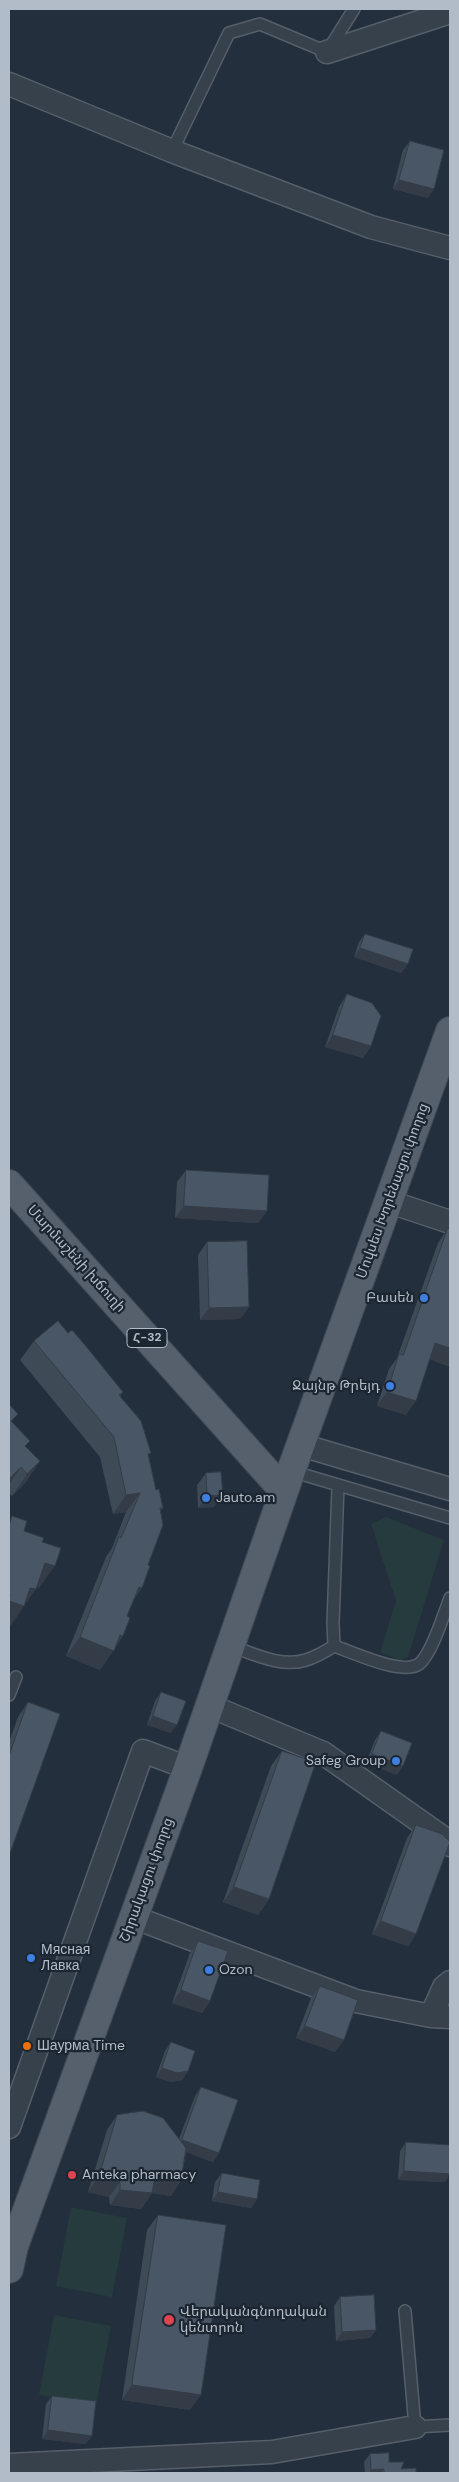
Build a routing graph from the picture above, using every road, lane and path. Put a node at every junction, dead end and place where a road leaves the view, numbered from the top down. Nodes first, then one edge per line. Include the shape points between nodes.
1 (354, 9) edge
2 (450, 12) edge
3 (327, 52) junction
4 (9, 84) edge
5 (172, 151) junction
6 (450, 248) edge
7 (450, 1031) edge
8 (9, 1184) edge
9 (390, 1202) junction
10 (450, 1222) edge
11 (301, 1445) junction
12 (288, 1481) junction
13 (338, 1486) junction
14 (450, 1489) edge
15 (450, 1518) edge
16 (450, 1598) edge
17 (231, 1646) junction
18 (334, 1646) junction
19 (16, 1677) dead end
20 (9, 1696) edge
21 (210, 1706) junction
22 (188, 1768) junction
23 (450, 1845) edge
24 (132, 1918) junction
25 (450, 1982) edge
26 (441, 2016) edge
27 (9, 2127) edge
28 (10, 2253) edge
29 (405, 2311) dead end
30 (450, 2425) edge
31 (415, 2427) junction
32 (9, 2465) edge

1 - 3 lane
2 - 3 street
3 - 5 lane via 260,24 229,33
4 - 5 street
5 - 6 street via 371,227
7 - 9 main road, Մովսես Խորենացու փողոց
8 - 12 main road, Մարմաշենի խճուղի / Հ-32
9 - 10 street
9 - 11 main road, Մովսես Խորենացու փողոց
11 - 12 main road, Մովսես Խորենացու փողոց
11 - 14 street
12 - 13 lane
12 - 17 main road, Շիրակացու փողոց
13 - 15 lane
13 - 18 lane
16 - 18 lane via 427,1653 420,1663 410,1668
17 - 18 lane via 289,1662 306,1660
17 - 21 main road, Շիրակացու փողոց
19 - 20 lane
21 - 22 main road, Շիրակացու փողոց
21 - 23 street via 323,1753
22 - 24 main road, Շիրակացու փողոց
22 - 27 street via 143,1752
24 - 26 street via 356,2001
24 - 28 main road, Շիրակացու փողոց
25 - 26 street via 444,1987
29 - 31 lane
30 - 31 lane
31 - 32 street via 272,2452

